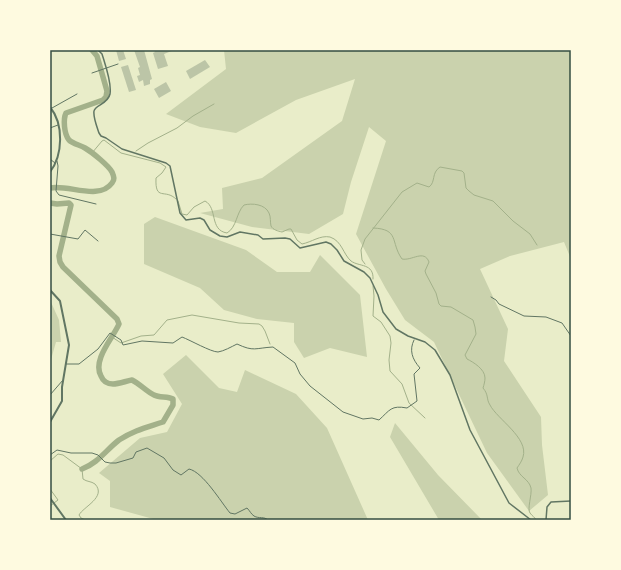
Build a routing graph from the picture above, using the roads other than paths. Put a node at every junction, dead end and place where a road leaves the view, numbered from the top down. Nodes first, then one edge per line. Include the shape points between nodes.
1 (98, 50) edge
2 (118, 64) dead end
3 (92, 73) dead end
4 (77, 94) dead end
5 (51, 107) edge
6 (58, 124) junction
7 (50, 128) edge
8 (50, 159) edge
9 (56, 162) junction
10 (50, 172) edge
11 (96, 204) dead end
12 (51, 234) edge
13 (98, 241) dead end
14 (50, 290) edge
15 (491, 297) dead end
16 (571, 336) edge
17 (415, 338) junction
18 (66, 364) junction
19 (63, 380) junction
20 (50, 395) edge
21 (50, 422) edge
22 (50, 454) edge
23 (50, 498) edge
24 (571, 502) edge
25 (66, 520) edge
26 (268, 520) edge
27 (531, 520) edge
28 (546, 520) edge

1 - 17 street via 102,54 111,88 108,100 94,112 99,133 122,148 170,166 182,217 186,220 200,218 210,230 220,236 227,237 240,232 263,238 285,238 300,248 326,242 331,244 344,261 370,278 383,312 396,329
2 - 3 lane
4 - 5 lane
5 - 6 street
6 - 7 lane
6 - 9 street via 60,147
8 - 9 lane
9 - 10 street
9 - 11 lane via 56,191 59,195
12 - 13 lane via 78,239 86,230
14 - 18 street via 60,301 69,340
15 - 16 lane via 499,304 524,316 546,317 562,323
17 - 18 lane via 411,347 414,360 420,368 414,374 416,401 407,408 396,406 390,409 379,420 363,419 343,412 310,386 295,363 272,347 247,349 236,344 218,352 182,337 173,343 142,340 123,345 121,340 110,333 98,349 79,364
17 - 27 street via 429,344 438,355 450,375 470,430 509,503
18 - 19 street
19 - 20 lane
19 - 21 street via 62,401
22 - 26 lane via 57,450 92,453 105,462 116,463 132,458 136,452 147,448 164,458 181,475 189,469 193,470 211,486 230,513 235,514 247,508 257,518
23 - 25 street
24 - 28 street via 551,502 547,507

